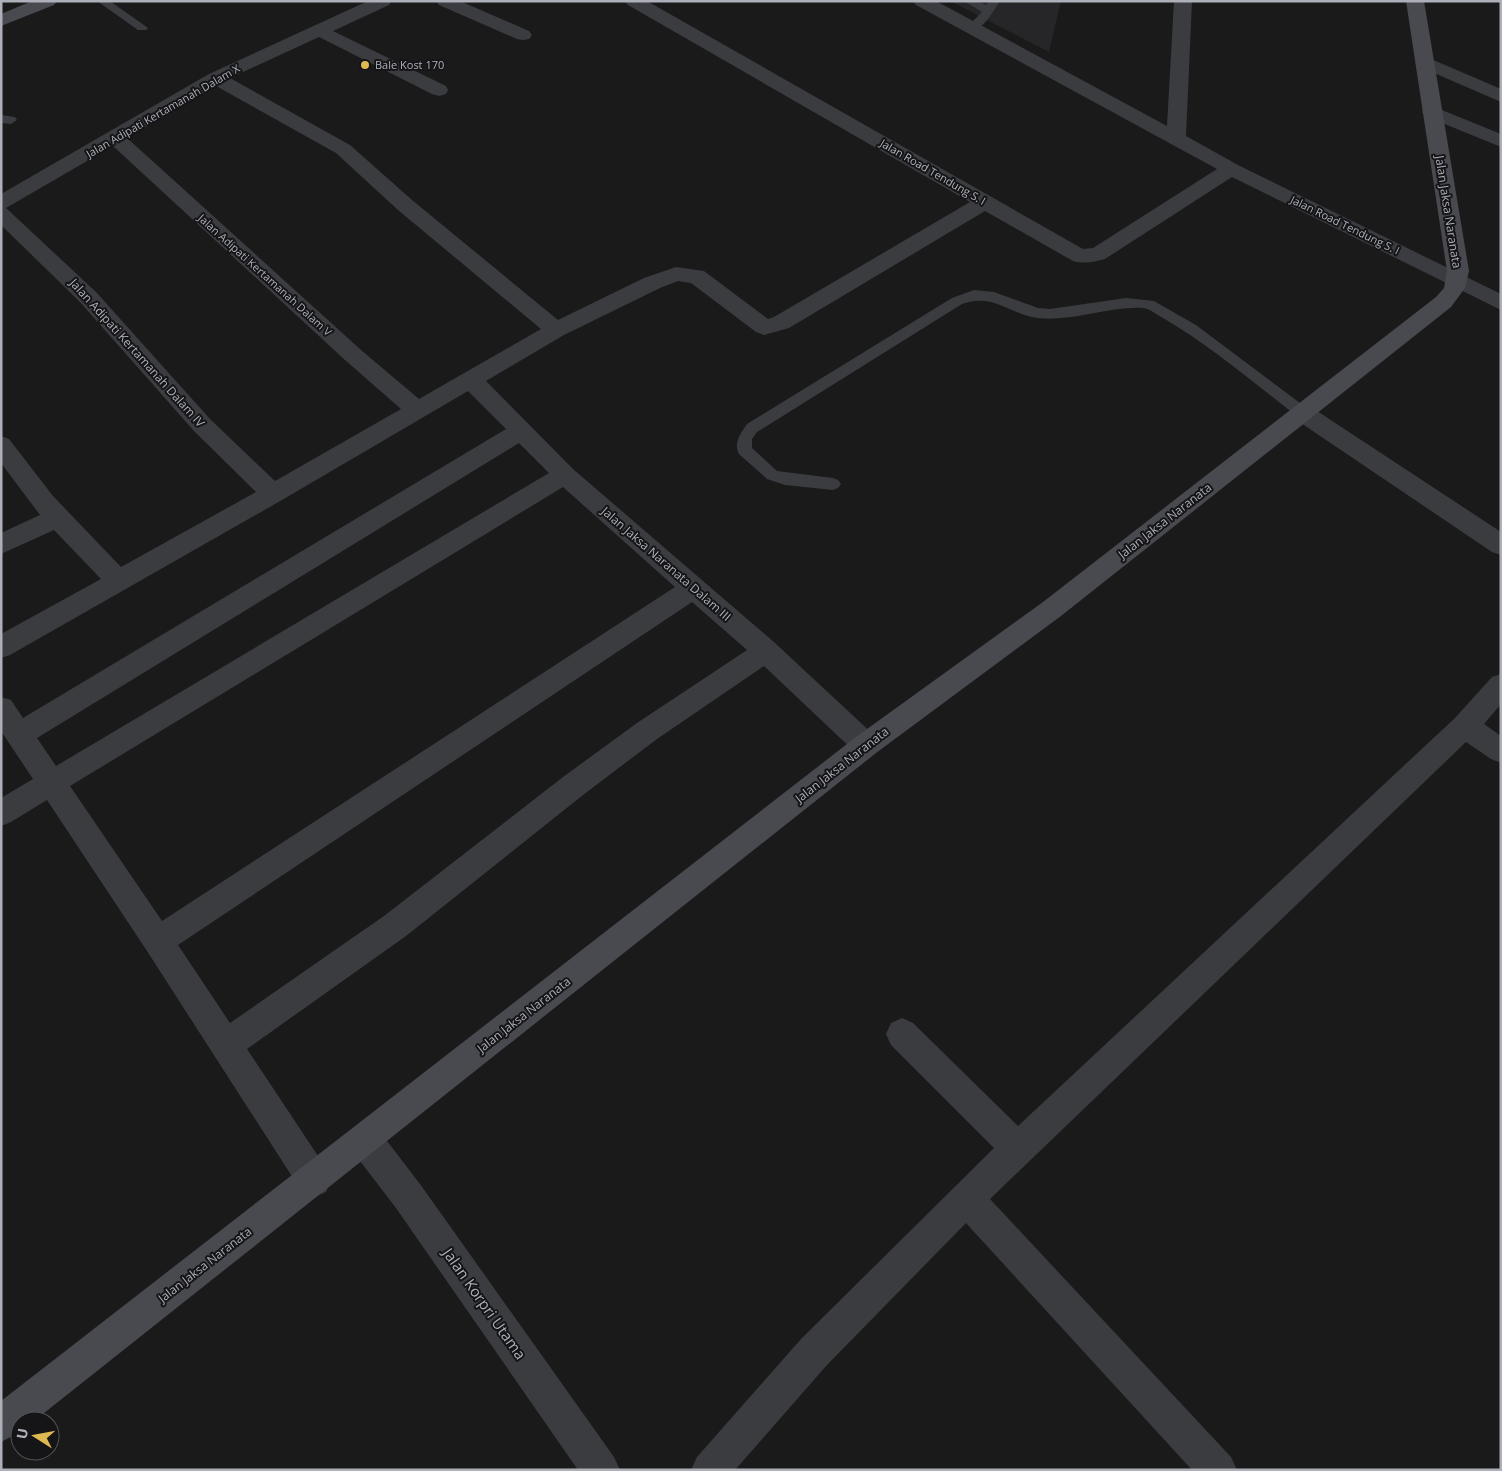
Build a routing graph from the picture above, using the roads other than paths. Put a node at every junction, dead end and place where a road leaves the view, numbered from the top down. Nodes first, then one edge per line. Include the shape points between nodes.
1 (48, 1) edge
2 (102, 1) edge
3 (383, 1) edge
4 (445, 1) edge
5 (634, 1) edge
6 (922, 1) edge
7 (969, 1) edge
8 (1183, 1) edge
9 (1415, 1) edge
10 (992, 6) edge
11 (1, 21) edge
12 (142, 28) dead end
13 (972, 28) junction
14 (318, 30) junction
15 (523, 34) dead end
16 (1424, 62) junction
17 (216, 78) junction
18 (439, 90) dead end
19 (1501, 96) edge
20 (1432, 112) junction
21 (115, 138) junction
22 (1176, 139) junction
23 (1501, 140) edge
24 (1231, 169) junction
25 (985, 202) junction
26 (1, 203) edge
27 (1, 213) edge
28 (1458, 281) junction
29 (1501, 303) edge
30 (556, 330) junction
31 (470, 379) junction
32 (418, 410) junction
33 (1303, 412) junction
34 (521, 431) junction
35 (1, 445) edge
36 (565, 475) junction
37 (833, 484) dead end
38 (273, 494) junction
39 (58, 517) junction
40 (1, 544) edge
41 (1501, 545) edge
42 (119, 581) junction
43 (693, 588) junction
44 (1, 647) edge
45 (766, 651) junction
46 (1501, 685) edge
47 (1, 708) edge
48 (1466, 726) junction
49 (20, 734) junction
50 (866, 745) junction
51 (1501, 751) edge
52 (52, 782) junction
53 (1, 813) edge
54 (158, 941) junction
55 (902, 1034) dead end
56 (225, 1045) junction
57 (365, 1140) junction
58 (1018, 1150) junction
59 (314, 1180) junction
60 (966, 1198) junction
61 (1, 1424) edge
62 (601, 1470) edge
63 (710, 1470) edge
64 (1218, 1470) edge

1 - 11 main road
2 - 12 lane
3 - 14 street, Jalan Adipati Kertamanah Dalam X
4 - 15 street
5 - 25 street, Jalan Road Tendung S. I
6 - 13 street, Jalan Road Tendung S. I
7 - 10 lane
8 - 22 street
9 - 16 main road, Jalan Jaksa Naranata
10 - 13 lane
13 - 22 street, Jalan Road Tendung S. I
14 - 17 street, Jalan Adipati Kertamanah Dalam X
14 - 18 street
16 - 19 street
16 - 20 main road, Jalan Jaksa Naranata
17 - 21 street, Jalan Adipati Kertamanah Dalam X
17 - 30 street via 343,149 405,205
20 - 23 street
20 - 28 main road, Jalan Jaksa Naranata
21 - 26 street, Jalan Adipati Kertamanah Dalam X
21 - 32 street, Jalan Adipati Kertamanah Dalam V
22 - 24 street, Jalan Road Tendung S. I
24 - 25 street, Jalan Road Tendung S. I via 1098,254 1088,256 1080,256
24 - 28 street, Jalan Road Tendung S. I
25 - 30 street via 773,326 764,327 696,276 676,274
27 - 38 street, Jalan Adipati Kertamanah Dalam IV via 88,297 202,425
28 - 29 street, Jalan Road Tendung S. I
28 - 33 main road, Jalan Jaksa Naranata via 1451,294 1435,310
30 - 31 street
31 - 32 street
31 - 34 street, Jalan Jaksa Naranata Dalam III
32 - 38 street
33 - 37 lane via 1191,328 1149,304 1126,303 1043,314 994,297 974,295 957,301 752,428 745,439 744,450 772,475
33 - 41 street
33 - 50 main road, Jalan Jaksa Naranata via 1052,609
34 - 36 street, Jalan Jaksa Naranata Dalam III
34 - 49 street
35 - 39 street
36 - 43 street, Jalan Jaksa Naranata Dalam III
36 - 52 street
38 - 42 street
39 - 40 street
39 - 42 street
42 - 44 street
43 - 45 street, Jalan Jaksa Naranata Dalam III
43 - 54 street
45 - 50 street, Jalan Jaksa Naranata Dalam III
45 - 56 street via 647,732 395,926
46 - 48 street
47 - 49 street
48 - 51 street
48 - 58 street
49 - 52 street
50 - 57 main road, Jalan Jaksa Naranata
52 - 53 street
52 - 54 street
54 - 56 street
55 - 58 street
56 - 59 street
57 - 59 main road, Jalan Jaksa Naranata
57 - 62 street, Jalan Korpri Utama
58 - 60 street
59 - 61 main road, Jalan Jaksa Naranata
60 - 63 street via 814,1352
60 - 64 street

